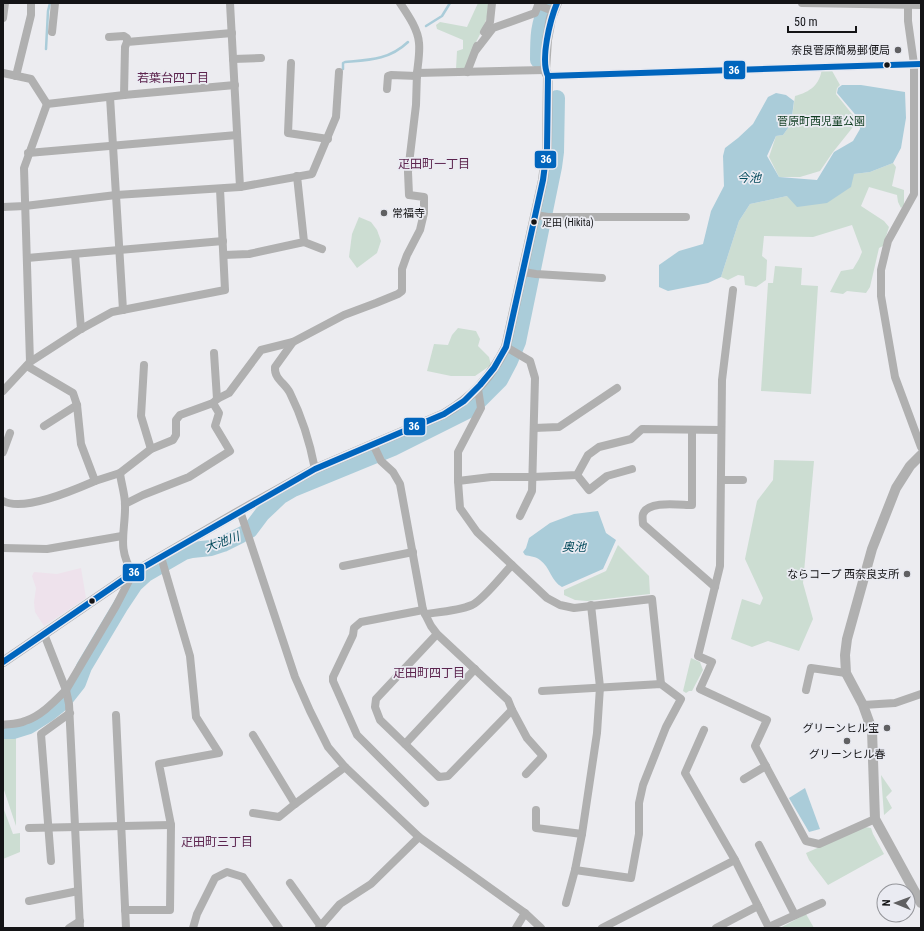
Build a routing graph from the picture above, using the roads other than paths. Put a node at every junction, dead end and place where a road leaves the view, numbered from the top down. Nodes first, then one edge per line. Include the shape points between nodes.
1 (5, 3) edge
2 (31, 3) edge
3 (55, 3) edge
4 (230, 3) edge
5 (400, 3) edge
6 (492, 3) edge
7 (802, 3) edge
8 (539, 4) edge
9 (908, 4) edge
10 (921, 5) edge
11 (555, 7) edge
12 (3, 18) edge
13 (52, 32) dead end
14 (232, 33) junction
15 (109, 37) dead end
16 (127, 42) junction
17 (476, 50) junction
18 (261, 58) dead end
19 (233, 59) junction
20 (291, 63) dead end
21 (918, 64) edge
22 (338, 72) dead end
23 (467, 72) junction
24 (3, 73) edge
25 (546, 73) junction
26 (417, 74) junction
27 (16, 76) junction
28 (235, 85) junction
29 (387, 89) dead end
30 (124, 95) junction
31 (110, 97) junction
32 (47, 104) junction
33 (238, 135) junction
34 (328, 139) junction
35 (112, 146) junction
36 (28, 153) junction
37 (297, 176) junction
38 (240, 187) junction
39 (220, 189) junction
40 (116, 195) junction
41 (25, 206) junction
42 (3, 207) edge
43 (537, 215) junction
44 (686, 217) dead end
45 (223, 241) junction
46 (304, 242) junction
47 (322, 249) dead end
48 (119, 250) junction
49 (75, 254) junction
50 (224, 255) junction
51 (26, 258) junction
52 (524, 272) junction
53 (602, 278) dead end
54 (733, 290) dead end
55 (123, 310) junction
56 (81, 329) junction
57 (292, 342) junction
58 (506, 347) junction
59 (214, 353) dead end
60 (29, 364) junction
61 (144, 365) dead end
62 (617, 388) dead end
63 (3, 391) edge
64 (478, 392) junction
65 (215, 401) junction
66 (78, 405) junction
67 (44, 426) dead end
68 (534, 428) junction
69 (692, 430) junction
70 (721, 430) junction
71 (10, 433) dead end
72 (374, 447) junction
73 (921, 447) edge
74 (151, 449) junction
75 (3, 452) edge
76 (921, 455) edge
77 (632, 468) dead end
78 (315, 469) junction
79 (120, 473) junction
80 (577, 474) junction
81 (533, 477) junction
82 (721, 480) junction
83 (743, 480) dead end
84 (95, 481) junction
85 (458, 481) junction
86 (3, 501) edge
87 (125, 504) junction
88 (240, 510) junction
89 (520, 516) dead end
90 (122, 536) junction
91 (3, 548) edge
92 (413, 552) junction
93 (161, 557) junction
94 (512, 565) junction
95 (343, 566) dead end
96 (133, 573) junction
97 (715, 587) junction
98 (591, 605) junction
99 (424, 612) junction
100 (44, 634) junction
101 (437, 634) junction
102 (3, 662) edge
103 (474, 669) junction
104 (846, 673) junction
105 (661, 684) junction
106 (600, 687) junction
107 (66, 690) junction
108 (806, 690) dead end
109 (542, 692) dead end
110 (921, 694) edge
111 (863, 705) junction
112 (512, 710) junction
113 (70, 712) junction
114 (116, 715) dead end
115 (3, 725) edge
116 (704, 730) dead end
117 (252, 735) dead end
118 (405, 744) junction
119 (766, 766) junction
120 (345, 767) junction
121 (526, 774) dead end
122 (744, 779) dead end
123 (425, 803) dead end
124 (295, 804) junction
125 (536, 810) dead end
126 (253, 813) dead end
127 (875, 820) junction
128 (171, 825) junction
129 (74, 826) junction
130 (122, 826) junction
131 (48, 827) junction
132 (29, 828) dead end
133 (582, 834) junction
134 (419, 837) junction
135 (759, 845) dead end
136 (734, 860) junction
137 (51, 861) dead end
138 (575, 870) junction
139 (290, 883) dead end
140 (78, 891) junction
141 (29, 901) dead end
142 (822, 903) dead end
143 (921, 903) edge
144 (566, 904) dead end
145 (758, 906) junction
146 (125, 910) junction
147 (524, 913) junction
148 (795, 915) junction
149 (80, 925) edge
150 (320, 927) edge
151 (69, 928) edge
152 (126, 928) edge
153 (193, 928) edge
154 (279, 928) edge
155 (516, 928) edge
156 (541, 928) edge
157 (602, 928) edge
158 (716, 928) edge
159 (769, 928) edge

1 - 12 street
2 - 27 street via 31,15
3 - 13 street
4 - 14 street
5 - 26 street via 418,34
6 - 17 street via 490,22
7 - 9 street
8 - 11 street
8 - 17 street via 535,13 493,28
9 - 10 street
9 - 21 street via 908,21
11 - 25 street via 546,40
14 - 16 street
14 - 19 street
15 - 16 street via 124,36
16 - 30 street
17 - 23 street
18 - 19 street
19 - 28 street
20 - 34 street via 288,133
21 - 25 street
21 - 73 street via 914,194 888,241 881,270 881,296 895,377
22 - 34 street via 336,117
23 - 25 street
23 - 26 street
24 - 27 street
25 - 43 street via 547,149
26 - 29 street via 388,76
26 - 57 street via 408,183 409,195 424,197 424,213 420,230 402,269 402,291
27 - 32 street via 31,79
28 - 30 street
28 - 33 street
30 - 31 street
31 - 32 street
31 - 35 street
32 - 36 street
33 - 35 street
33 - 38 street
34 - 37 street via 312,174
35 - 36 street
35 - 40 street
36 - 41 street via 24,168
37 - 38 street
37 - 46 street
38 - 39 street
39 - 40 street
39 - 45 street
40 - 41 street
40 - 48 street
41 - 42 street
41 - 51 street
43 - 44 street
43 - 52 street
45 - 48 street
45 - 50 street
46 - 47 street
46 - 50 street via 248,254
48 - 49 street
48 - 55 street
49 - 51 street
49 - 56 street
50 - 55 street via 225,290
51 - 60 street
52 - 53 street
52 - 58 street
54 - 70 street via 722,380
55 - 56 street via 112,312
56 - 60 street
57 - 65 street via 261,350 229,393
57 - 78 street via 275,372 294,402 310,442
58 - 64 street
58 - 68 street via 530,361 535,378
59 - 65 street
60 - 63 street
60 - 66 street via 73,392
61 - 74 street via 141,416
62 - 68 street via 559,427
64 - 72 street via 444,414
64 - 85 street via 481,408 458,452
65 - 74 street via 180,415 176,420 175,437
65 - 87 street via 219,413 215,426 230,451 189,478
66 - 67 street
66 - 84 street via 81,444
68 - 81 street
69 - 70 street
69 - 80 street via 642,429 631,439 599,447 588,455
69 - 97 street via 692,505 659,504 649,507 643,514 643,524
70 - 82 street
71 - 75 street
72 - 78 street
72 - 92 street via 400,484
74 - 79 street
76 - 104 street via 910,466 896,488 872,549 847,639
77 - 80 street via 607,476 589,490
78 - 88 street
79 - 84 street
79 - 87 street
80 - 81 street
81 - 85 street via 491,476
81 - 89 street via 532,491
82 - 83 street
82 - 97 street via 720,566
84 - 86 street via 52,498 21,504 8,504
85 - 94 street via 460,508 477,532
87 - 90 street
88 - 93 street
88 - 120 street via 295,677 328,747
90 - 91 street via 47,549
90 - 96 street via 128,566
92 - 95 street
92 - 99 street
93 - 96 street
93 - 128 street via 190,656 196,717 219,753 158,764
94 - 98 street via 547,598 560,605 574,608
94 - 99 street via 473,604
96 - 100 street
96 - 107 street
97 - 119 street via 698,656 712,662 700,689 766,720 755,746
98 - 105 street via 652,599
98 - 106 street
99 - 101 street
99 - 123 street via 361,622 354,628 333,681 357,735
100 - 102 street
100 - 107 street
101 - 103 street
101 - 118 street via 376,699 375,707 380,720
103 - 112 street via 508,700
103 - 118 street
104 - 108 street via 812,668
104 - 111 street
105 - 106 street
105 - 138 street via 681,699 666,727 642,785 639,834 631,878
106 - 109 street
106 - 133 street via 597,733
107 - 113 street
107 - 115 street via 42,712 27,721
110 - 111 street via 895,704
111 - 127 street via 872,730
112 - 118 street via 448,776 439,777
112 - 121 street via 527,738 543,756
113 - 129 street
113 - 131 street via 41,734
114 - 130 street
116 - 136 street via 685,773
117 - 124 street
119 - 122 street
119 - 127 street via 806,840 819,844
120 - 124 street
120 - 134 street
124 - 126 street via 279,817
125 - 133 street via 536,828
127 - 143 street
128 - 130 street
128 - 146 street via 170,910
129 - 130 street
129 - 131 street
129 - 140 street
130 - 146 street
131 - 132 street
131 - 137 street
133 - 138 street
134 - 147 street
134 - 150 street via 371,884 340,904
135 - 148 street
136 - 145 street
136 - 157 street
138 - 144 street
139 - 150 street
140 - 141 street
140 - 149 street
142 - 148 street
145 - 158 street
145 - 159 street
146 - 152 street
147 - 155 street
147 - 156 street
148 - 159 street
149 - 151 street
153 - 154 street via 215,878 227,872 243,877

